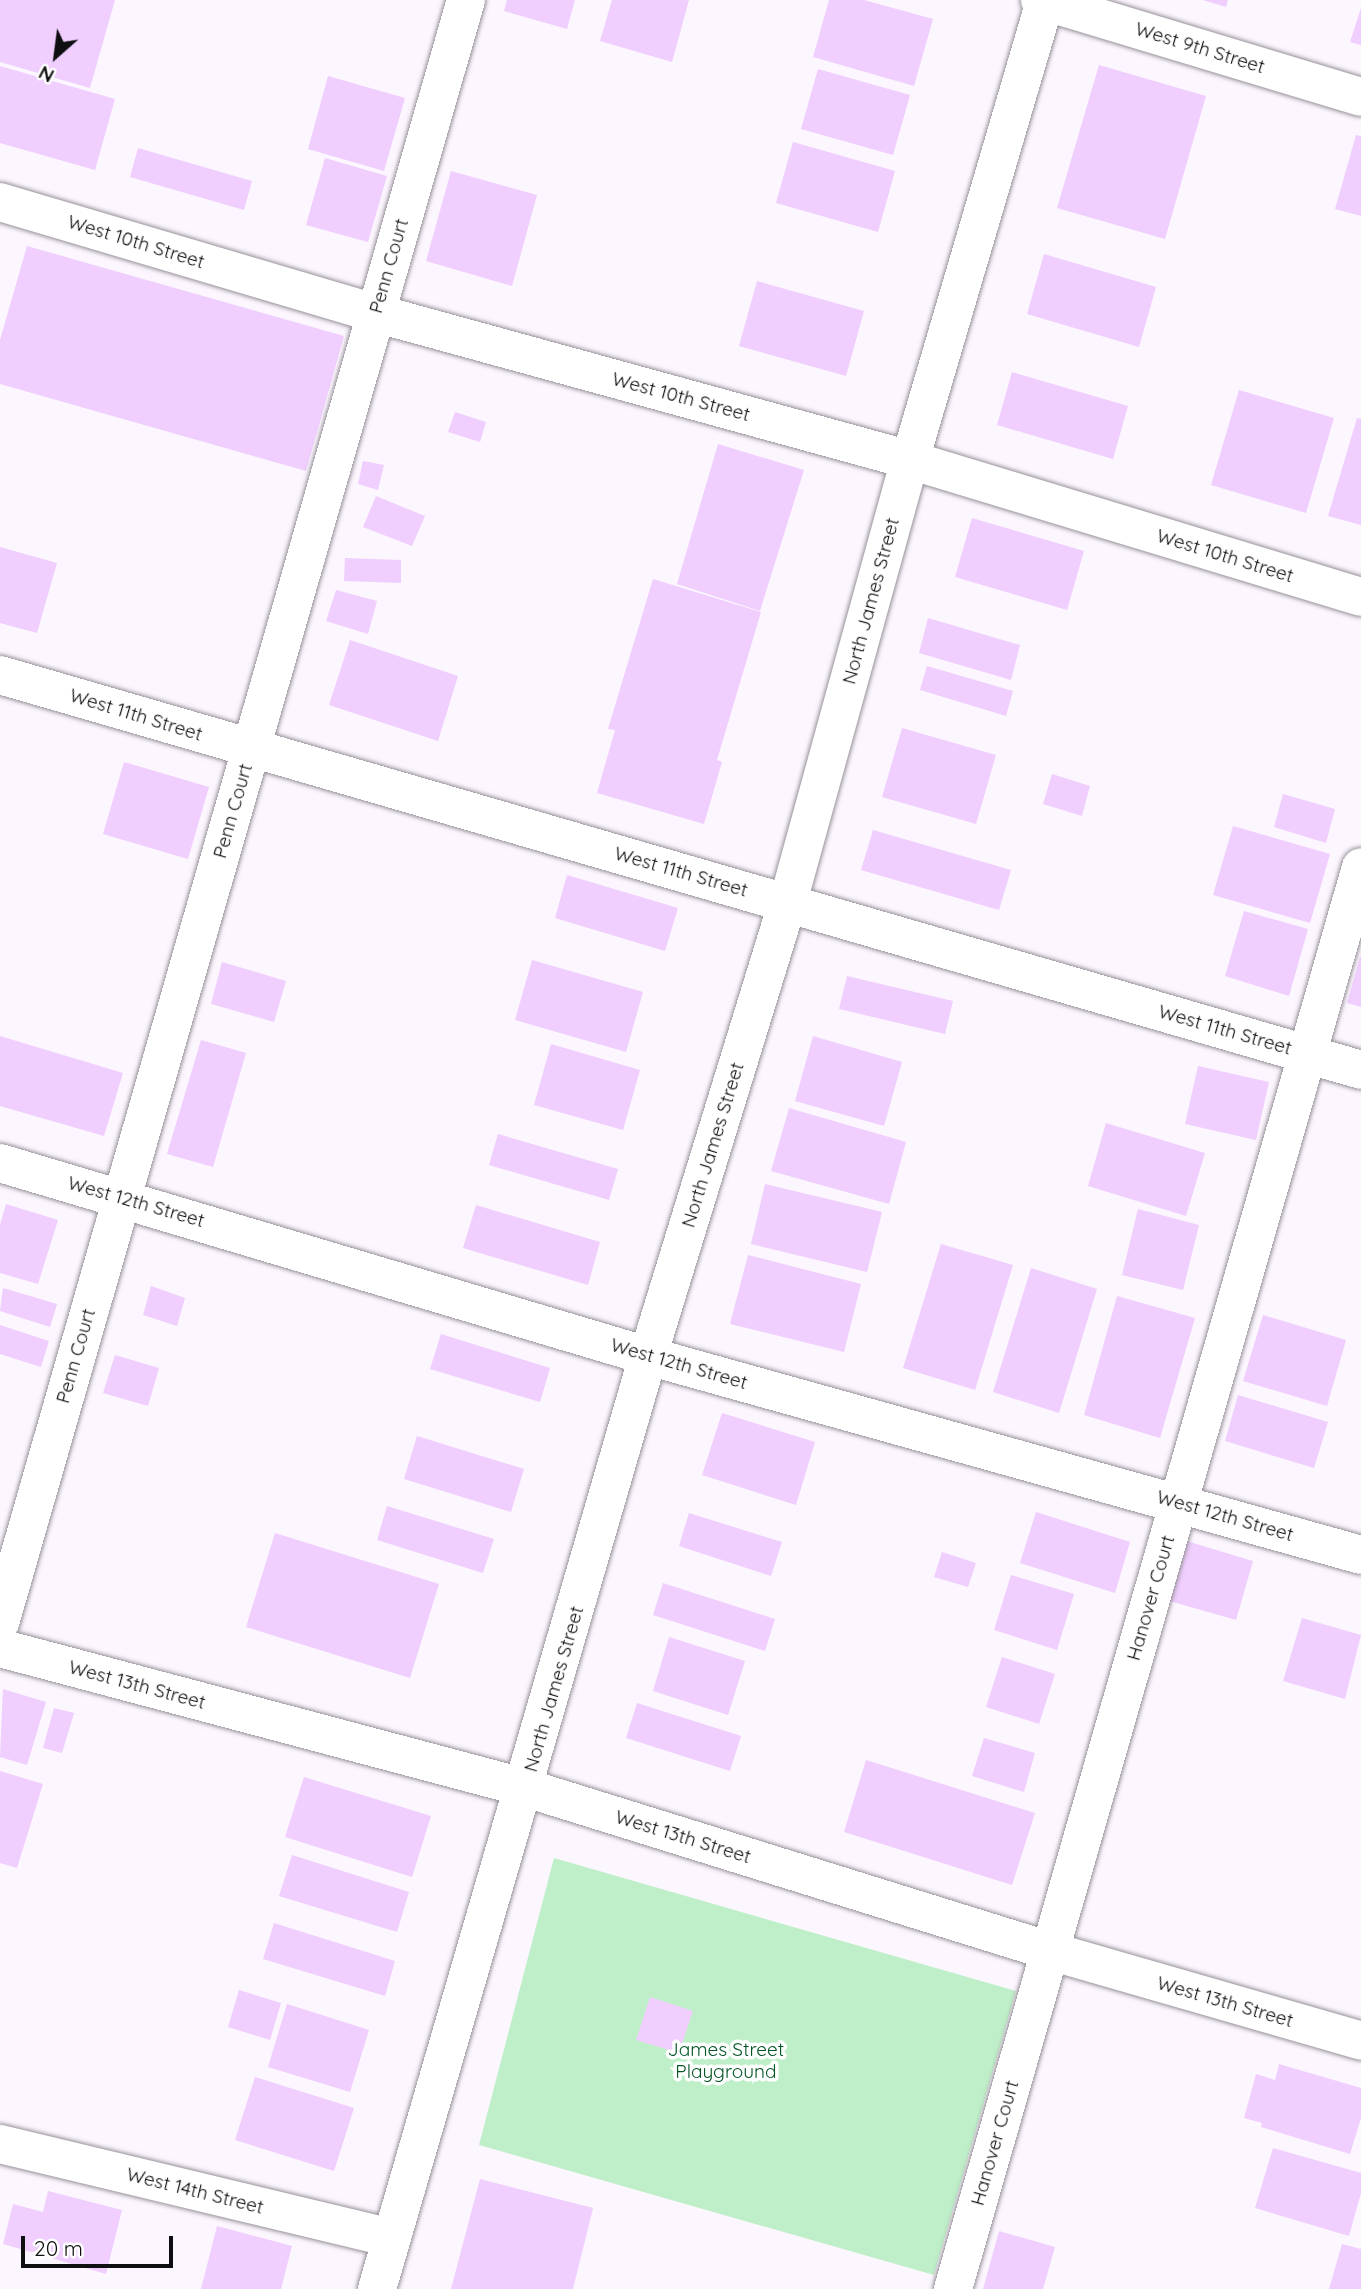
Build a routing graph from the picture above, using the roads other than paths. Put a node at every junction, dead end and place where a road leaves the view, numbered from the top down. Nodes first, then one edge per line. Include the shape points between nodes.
1 (466, 0) edge
2 (1043, 0) edge
3 (1361, 97) edge
4 (0, 202) edge
5 (376, 313) junction
6 (910, 460) junction
7 (1361, 597) edge
8 (0, 675) edge
9 (250, 750) junction
10 (1361, 867) edge
11 (788, 902) junction
12 (1307, 1055) junction
13 (1361, 1070) edge
14 (0, 1163) edge
15 (122, 1198) junction
16 (648, 1356) junction
17 (1179, 1503) junction
18 (1361, 1555) edge
19 (0, 1623) edge
20 (0, 1648) edge
21 (526, 1788) junction
22 (1050, 1951) junction
23 (1361, 2041) edge
24 (0, 2144) edge
25 (391, 2238) junction
26 (377, 2289) edge
27 (953, 2289) edge

1 - 5 street, Penn Court
2 - 3 street, West 9th Street
2 - 6 street, North James Street
4 - 5 street, West 10th Street
5 - 6 street, West 10th Street
5 - 9 street, Penn Court
6 - 7 street, West 10th Street
6 - 11 street, North James Street
8 - 9 street, West 11th Street
9 - 11 street, West 11th Street
9 - 15 street, Penn Court
10 - 12 street, Hanover Court
11 - 12 street, West 11th Street
11 - 16 street, North James Street
12 - 13 street, West 11th Street
12 - 17 street, Hanover Court
14 - 15 street, West 12th Street
15 - 16 street, West 12th Street
15 - 19 street, Penn Court
16 - 17 street, West 12th Street
16 - 21 street, North James Street
17 - 18 street, West 12th Street
17 - 22 street, Hanover Court
20 - 21 street, West 13th Street
21 - 22 street, West 13th Street
21 - 25 street, North James Street
22 - 23 street, West 13th Street
22 - 27 street, Hanover Court
24 - 25 street, West 14th Street
25 - 26 street, North James Street

